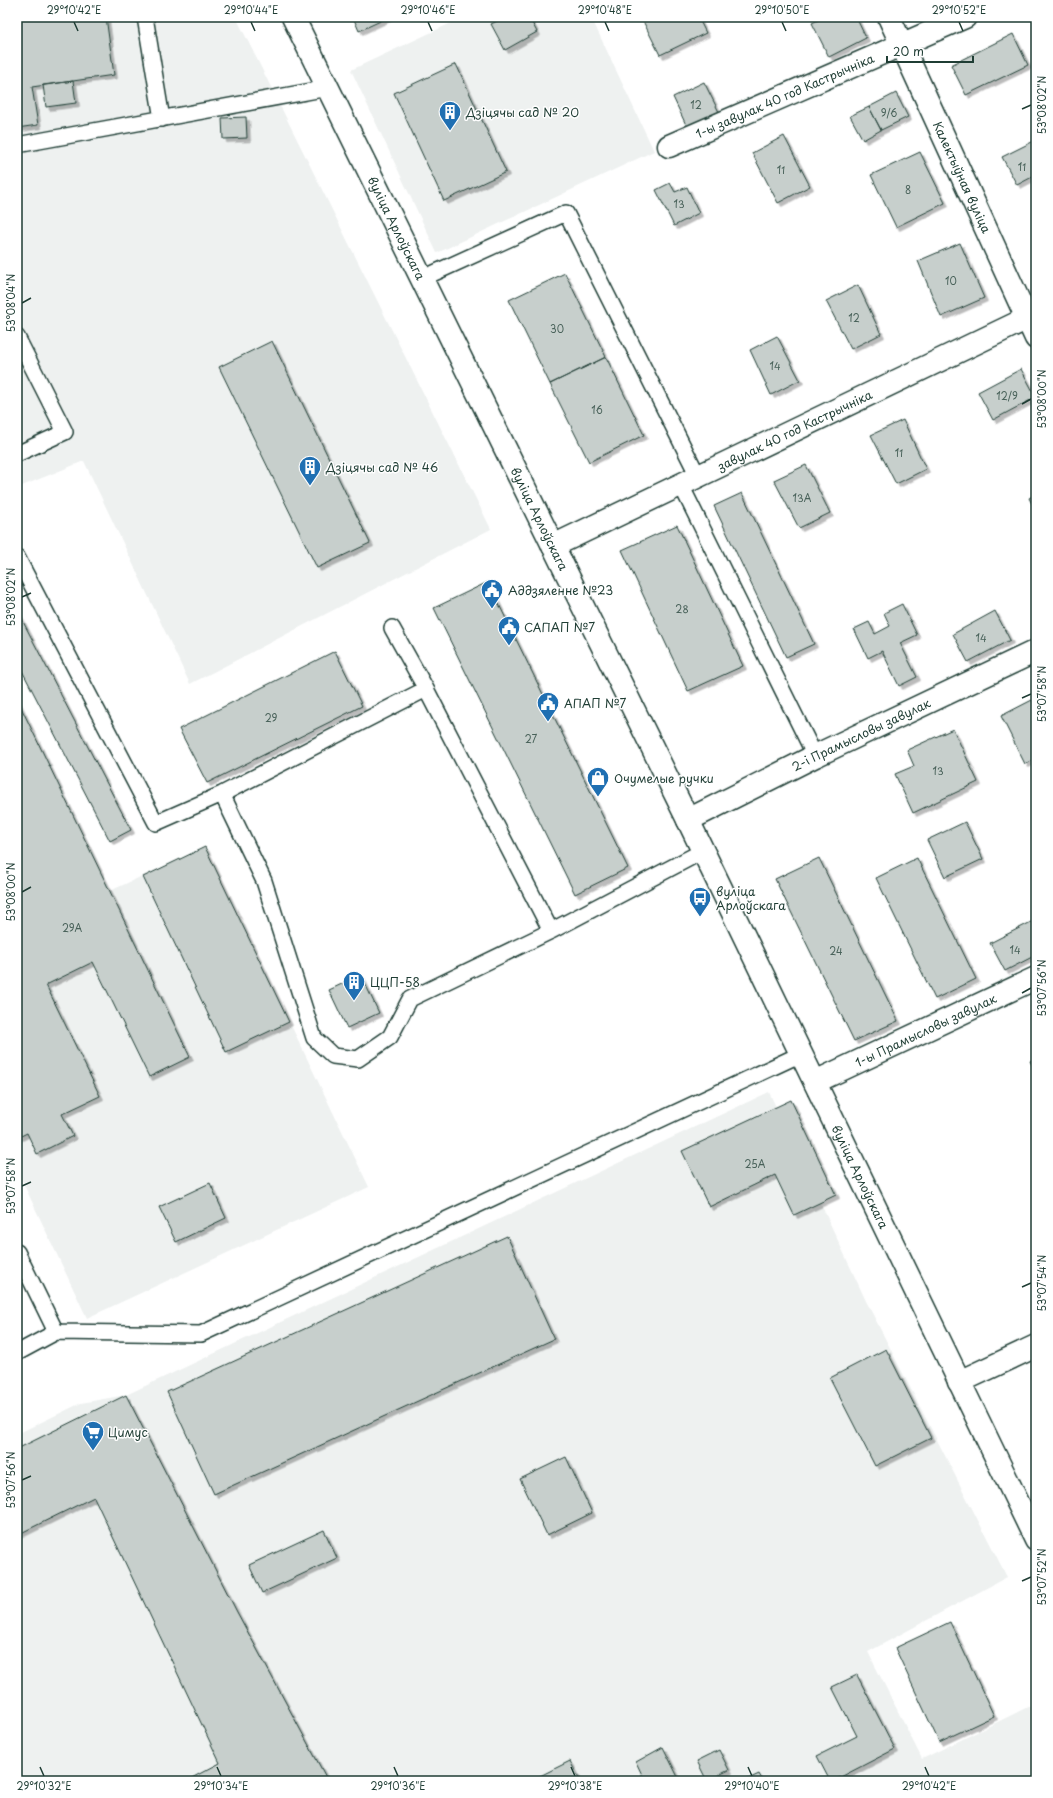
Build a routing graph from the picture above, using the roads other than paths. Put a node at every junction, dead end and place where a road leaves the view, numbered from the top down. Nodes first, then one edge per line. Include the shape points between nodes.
1 (146, 17) edge
2 (292, 17) edge
3 (889, 17) edge
4 (965, 17) edge
5 (902, 46) junction
6 (328, 88) junction
7 (162, 119) junction
8 (17, 145) edge
9 (669, 146) dead end
10 (422, 279) junction
11 (1031, 316) edge
12 (17, 337) edge
13 (1036, 338) edge
14 (17, 454) edge
15 (689, 481) junction
16 (553, 546) junction
17 (17, 557) edge
18 (392, 628) dead end
19 (1036, 651) edge
20 (426, 689) junction
21 (815, 756) junction
22 (222, 794) junction
23 (688, 820) junction
24 (703, 851) junction
25 (551, 931) junction
26 (1036, 978) edge
27 (801, 1054) junction
28 (815, 1082) junction
29 (17, 1252) edge
30 (56, 1332) junction
31 (1034, 1349) edge
32 (17, 1354) edge
33 (959, 1382) junction
34 (1036, 1540) edge

1 - 7 lane
2 - 6 street, вуліца Арлоўскага
3 - 5 street, Калектыўная вуліца
4 - 5 street, 1-ы завулак 40 год Кастрычніка
5 - 9 street, 1-ы завулак 40 год Кастрычніка
5 - 11 street, Калектыўная вуліца
6 - 7 lane
6 - 10 street, вуліца Арлоўскага
7 - 8 lane
10 - 15 lane via 566,213
10 - 16 street, вуліца Арлоўскага
11 - 13 street, Калектыўная вуліца
11 - 15 street, завулак 40 год Кастрычніка
12 - 14 lane via 65,432
15 - 16 street, завулак 40 год Кастрычніка
15 - 21 lane
16 - 23 street, вуліца Арлоўскага
17 - 22 lane via 156,823
18 - 20 lane
19 - 21 street, 2-і Прамысловы завулак
20 - 22 lane
20 - 25 lane
21 - 23 street, 2-і Прамысловы завулак
22 - 25 lane via 264,881 314,1038 333,1056 358,1059 390,1037 410,999
23 - 24 street, вуліца Арлоўскага
24 - 25 lane
24 - 27 street, вуліца Арлоўскага
26 - 28 street, 1-ы Прамысловы завулак
27 - 28 street, вуліца Арлоўскага
27 - 30 lane via 201,1334
28 - 33 street, вуліца Арлоўскага
29 - 30 lane
30 - 32 lane
31 - 33 street
33 - 34 street, вуліца Арлоўскага

